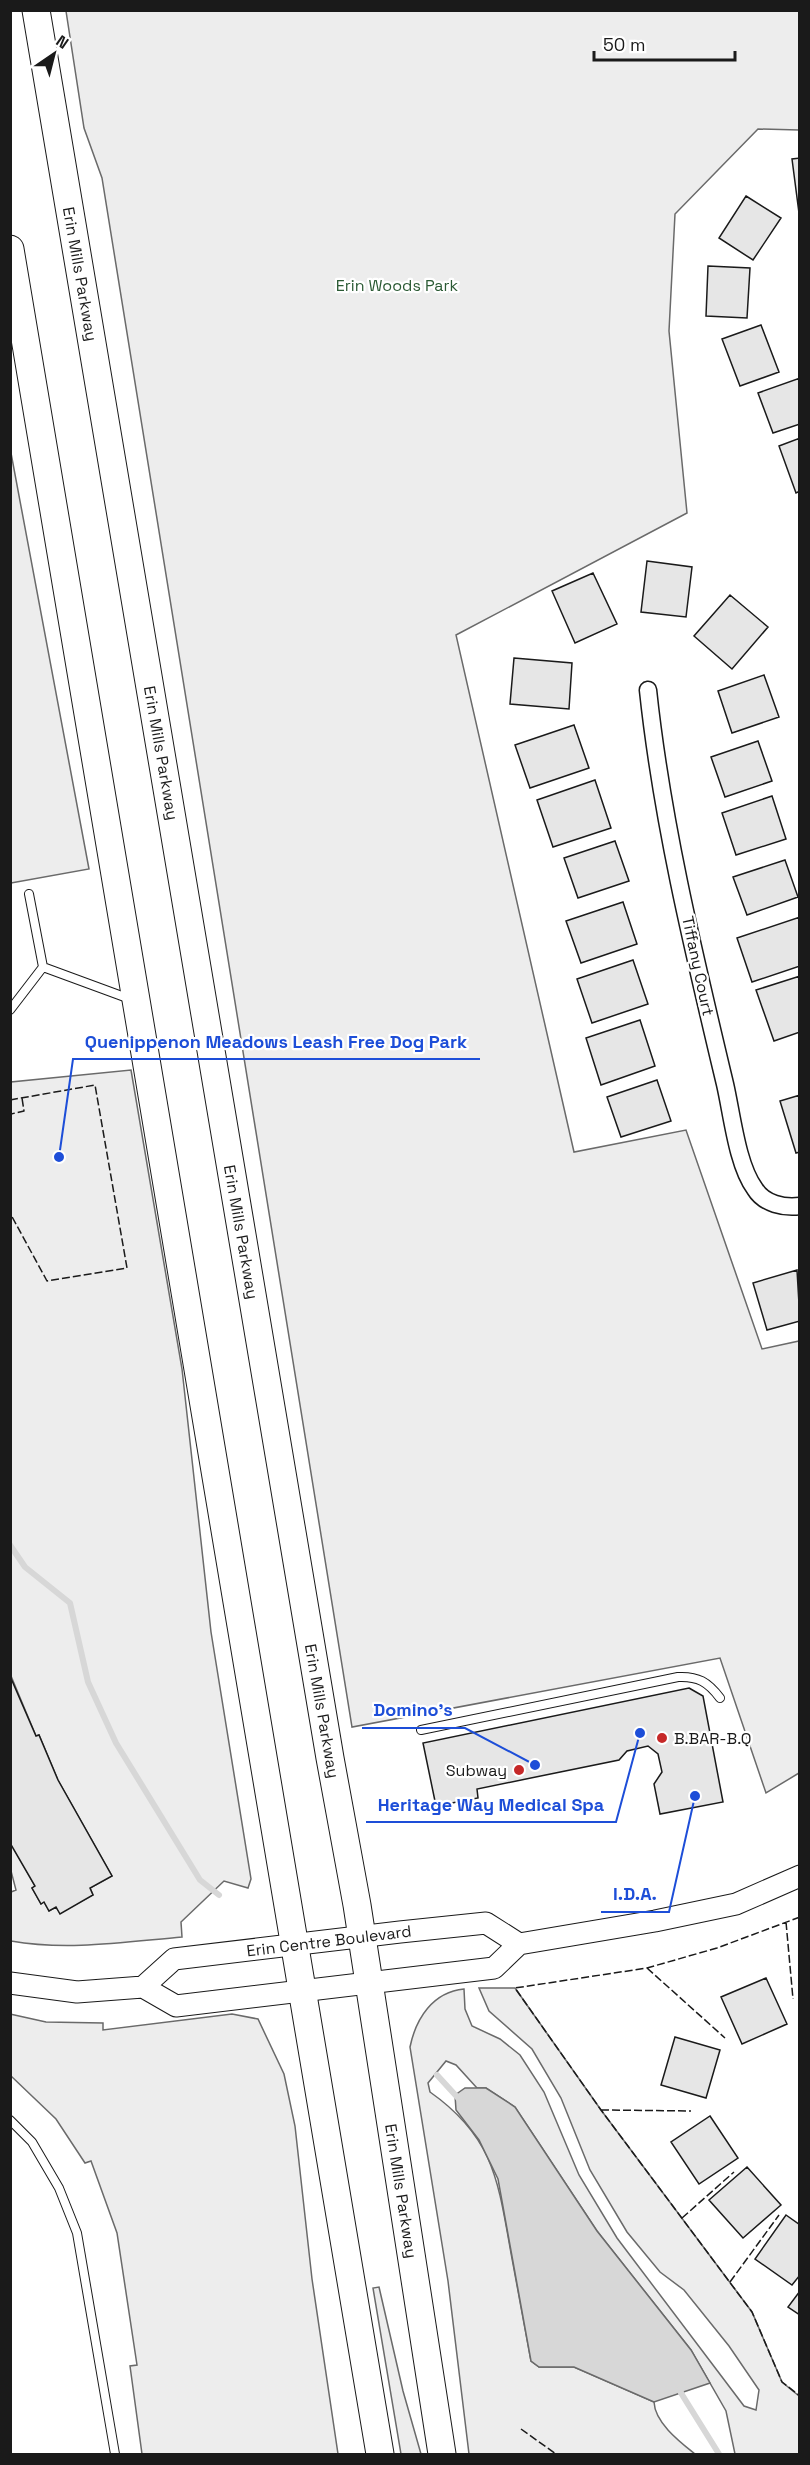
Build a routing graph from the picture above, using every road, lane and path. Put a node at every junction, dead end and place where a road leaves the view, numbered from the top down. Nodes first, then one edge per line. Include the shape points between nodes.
1 (36, 10) edge
2 (10, 249) edge
3 (648, 690) dead end
4 (29, 894) dead end
5 (43, 967) junction
6 (136, 1001) junction
7 (10, 1010) edge
8 (800, 1206) edge
9 (720, 1698) dead end
10 (421, 1730) dead end
11 (800, 1876) edge
12 (362, 1937) junction
13 (519, 1944) junction
14 (295, 1945) junction
15 (10, 1983) edge
16 (369, 1983) junction
17 (143, 1987) junction
18 (303, 1990) junction
19 (10, 2120) edge
20 (116, 2454) edge
21 (380, 2454) edge
22 (442, 2454) edge

1 - 12 main road, Erin Mills Parkway
2 - 6 main road
3 - 8 street, Tiffany Court via 656,765 710,1020 749,1178 763,1197 788,1207
4 - 5 lane
5 - 6 lane
5 - 7 lane
6 - 14 main road
9 - 10 lane via 710,1685 694,1676 678,1677
11 - 13 street via 736,1904
12 - 13 street, Erin Centre Boulevard via 486,1923
12 - 14 street, Erin Centre Boulevard
12 - 16 main road, Erin Mills Parkway
13 - 16 street via 494,1968
14 - 17 street, Erin Centre Boulevard via 174,1959
14 - 18 main road
15 - 17 street via 77,1992
16 - 18 street
16 - 22 main road, Erin Mills Parkway
17 - 18 street via 176,2006
18 - 21 main road
19 - 20 lane via 32,2142 59,2188 77,2233

